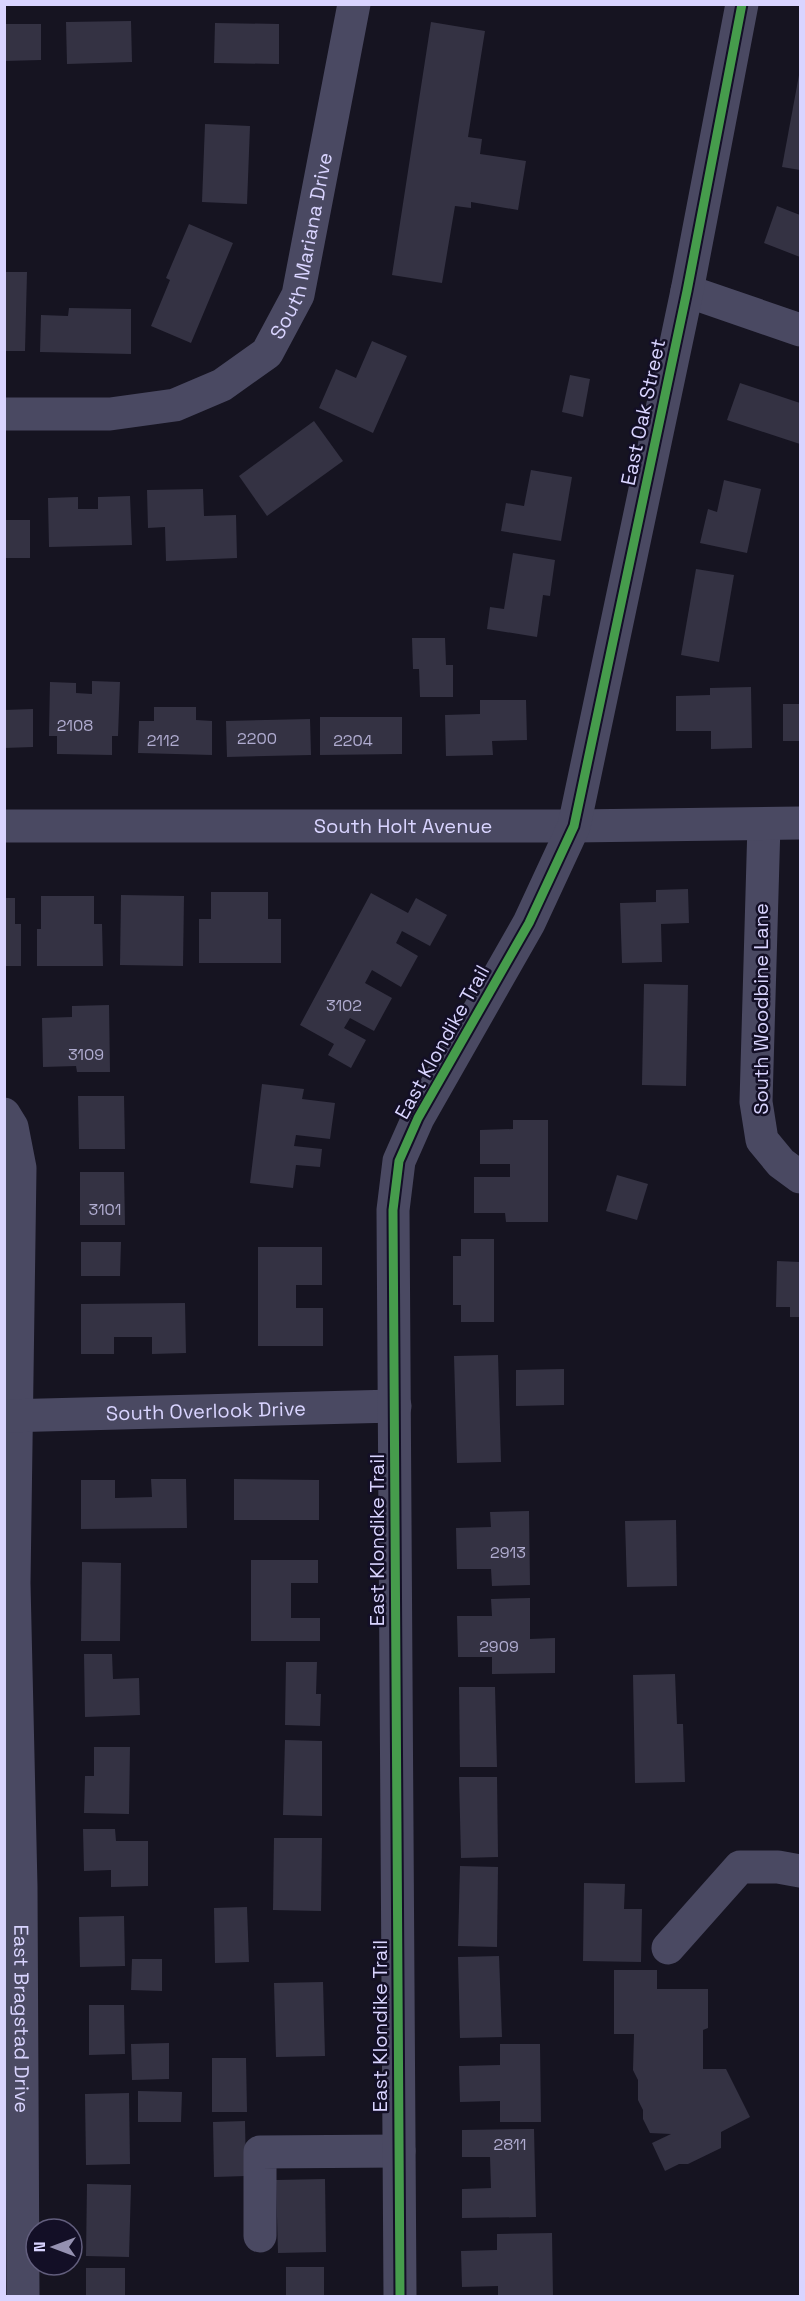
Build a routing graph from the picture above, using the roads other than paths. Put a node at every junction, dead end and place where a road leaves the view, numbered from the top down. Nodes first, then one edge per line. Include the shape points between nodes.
1 (354, 4) edge
2 (742, 4) edge
3 (687, 291) junction
4 (801, 330) edge
5 (4, 414) edge
6 (801, 823) edge
7 (764, 824) junction
8 (4, 826) edge
9 (574, 826) junction
10 (4, 1114) edge
11 (801, 1177) edge
12 (395, 1406) junction
13 (11, 1415) edge
14 (801, 1871) edge
15 (668, 1948) dead end
16 (399, 2151) junction
17 (260, 2236) dead end
18 (23, 2296) edge
19 (400, 2296) edge

1 - 5 street, South Mariana Drive via 298,295 267,353 222,385 175,405 110,414
2 - 3 street, East Oak Street
3 - 4 street
3 - 9 street, East Oak Street
6 - 7 street, South Holt Avenue
7 - 9 street, South Holt Avenue
7 - 11 street, South Woodbine Lane via 756,1102 762,1140 781,1163
8 - 9 street, South Holt Avenue
9 - 12 street, East Klondike Trail via 529,922 418,1118 399,1161 393,1210
10 - 13 street, East Bragstad Drive via 12,1127 20,1168
12 - 13 street, South Overlook Drive
12 - 16 street, East Klondike Trail
13 - 18 street, East Bragstad Drive via 21,1887
14 - 15 street via 740,1867
16 - 17 street via 260,2152
16 - 19 street, East Klondike Trail

